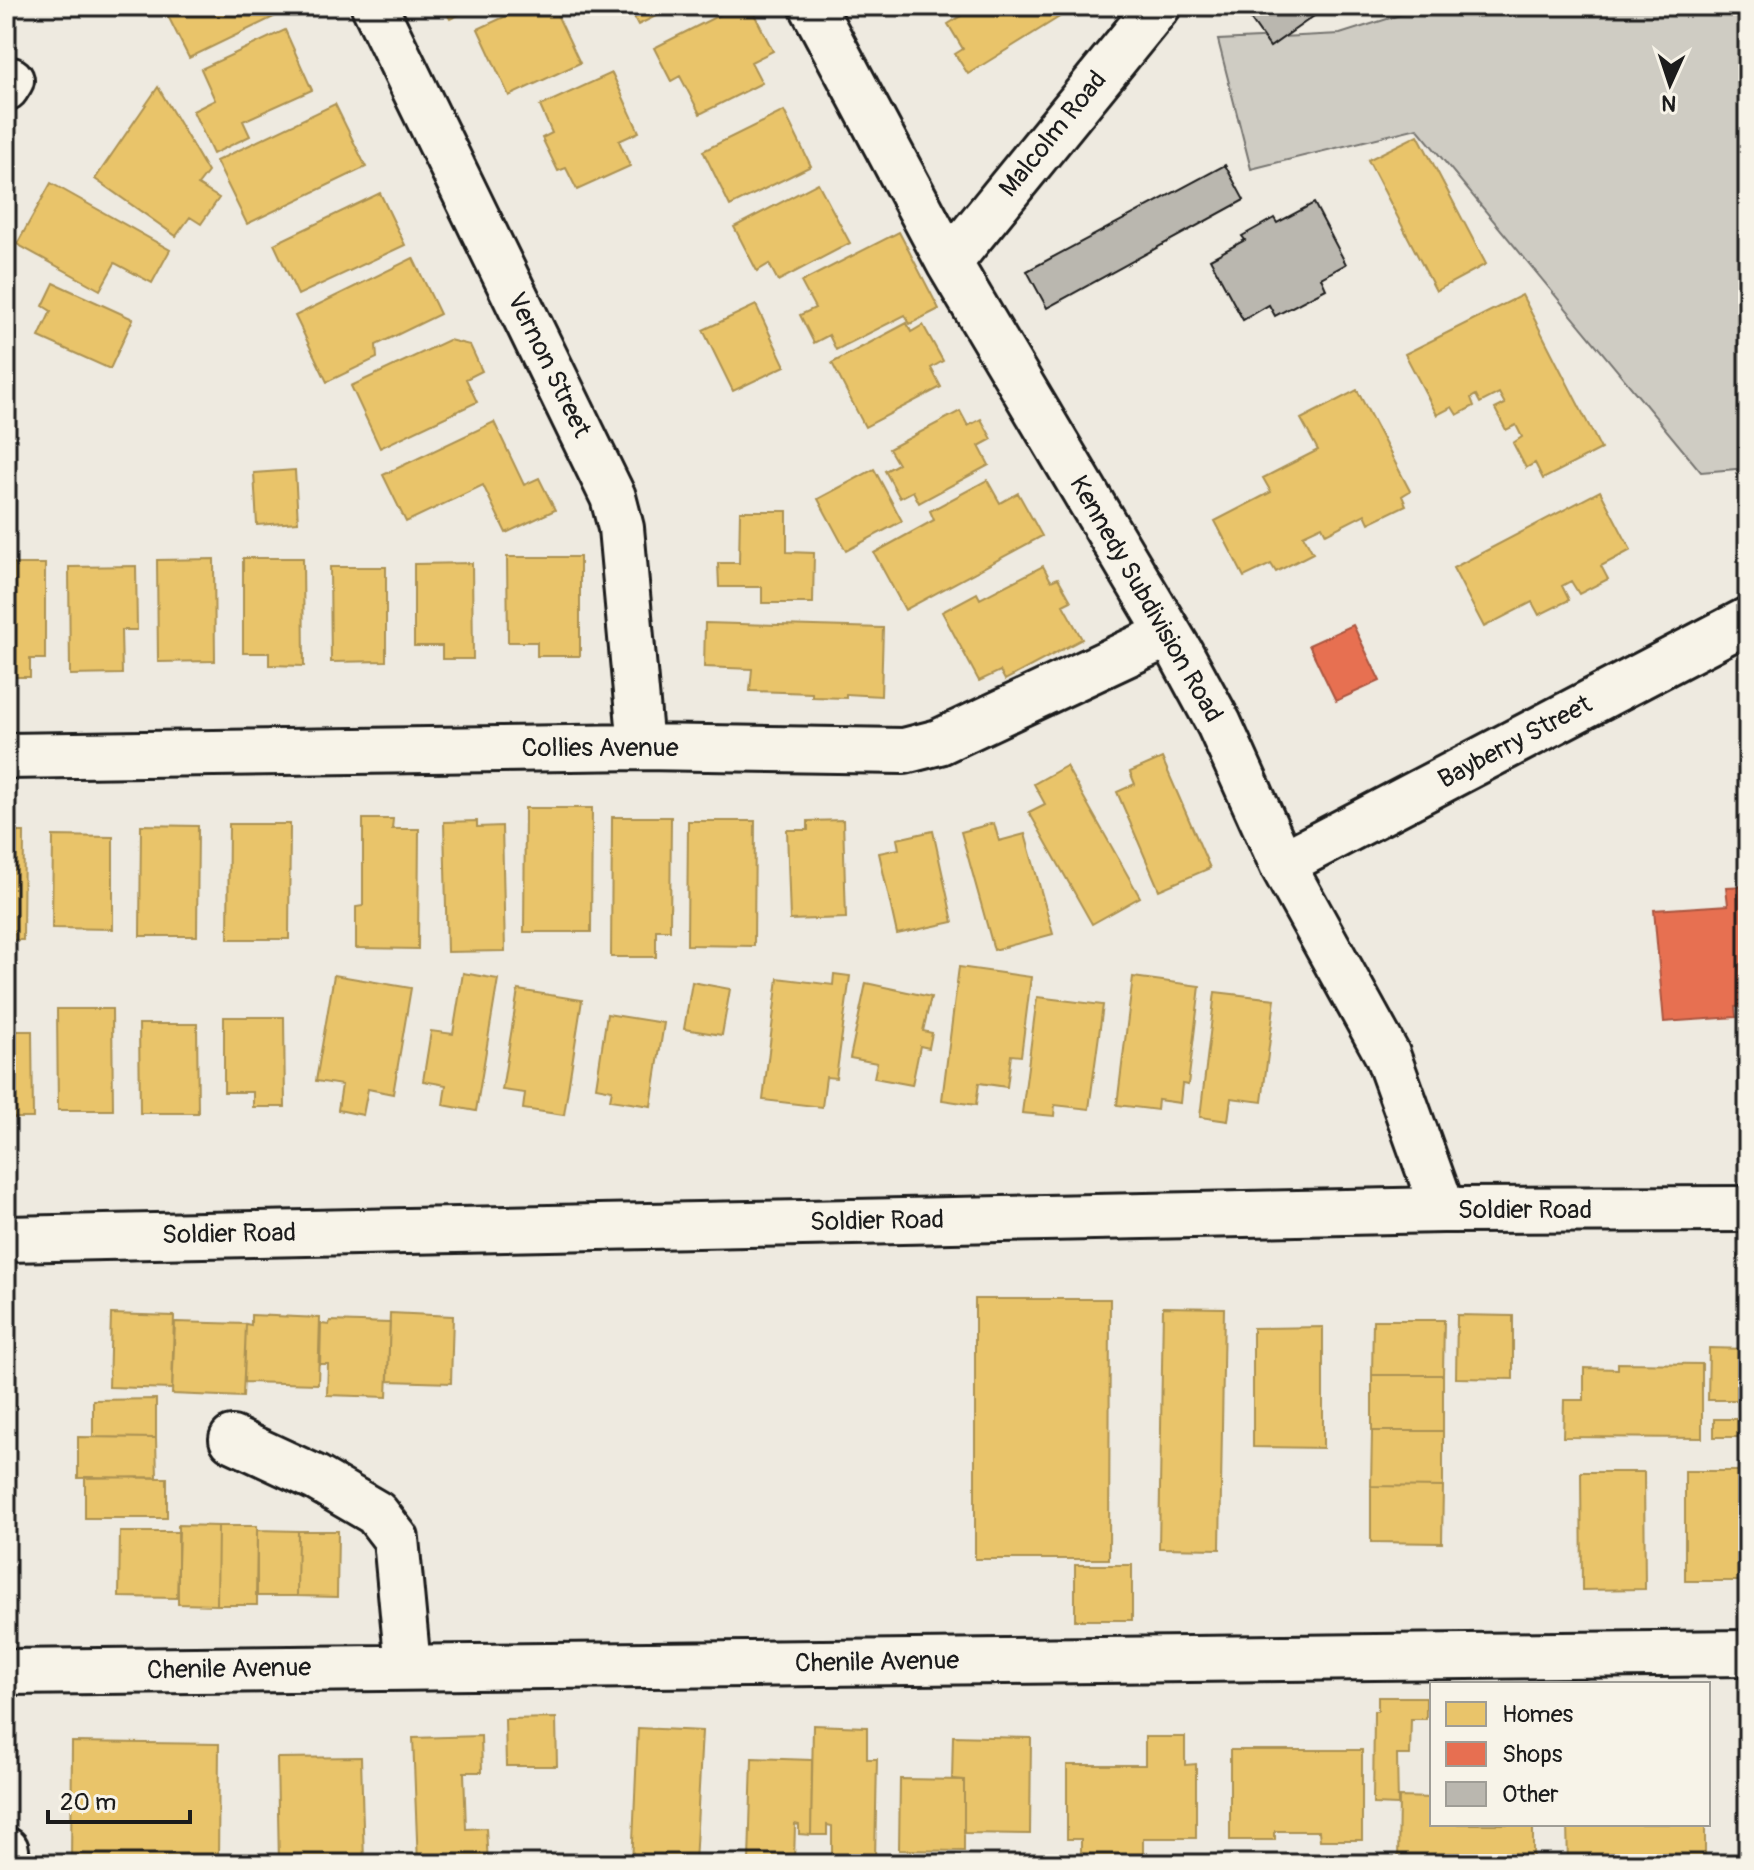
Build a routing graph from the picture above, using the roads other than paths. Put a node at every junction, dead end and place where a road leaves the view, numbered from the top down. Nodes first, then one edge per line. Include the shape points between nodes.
1 (374, 6) edge
2 (812, 6) edge
3 (1158, 6) edge
4 (949, 263) junction
5 (1748, 620) edge
6 (1169, 634) junction
7 (641, 747) junction
8 (6, 756) edge
9 (1282, 864) junction
10 (1748, 1209) edge
11 (1443, 1210) junction
12 (6, 1239) edge
13 (232, 1439) dead end
14 (1748, 1653) edge
15 (408, 1667) junction
16 (6, 1672) edge
17 (6, 1850) edge
18 (7, 1864) edge

1 - 7 street, Vernon Street via 613,497 621,528
2 - 4 street, Kennedy Subdivision Road
3 - 4 street, Malcolm Road
4 - 6 street, Kennedy Subdivision Road
5 - 9 street, Bayberry Street
6 - 7 street, Collies Avenue via 921,748 886,752
6 - 9 street, Kennedy Subdivision Road via 1219,724
7 - 8 street, Collies Avenue
9 - 11 street, Kennedy Subdivision Road via 1387,1054
10 - 11 street, Soldier Road
11 - 12 street, Soldier Road
13 - 15 street via 316,1478 383,1522 396,1539
14 - 15 street, Chenile Avenue
15 - 16 street, Chenile Avenue
17 - 18 street

